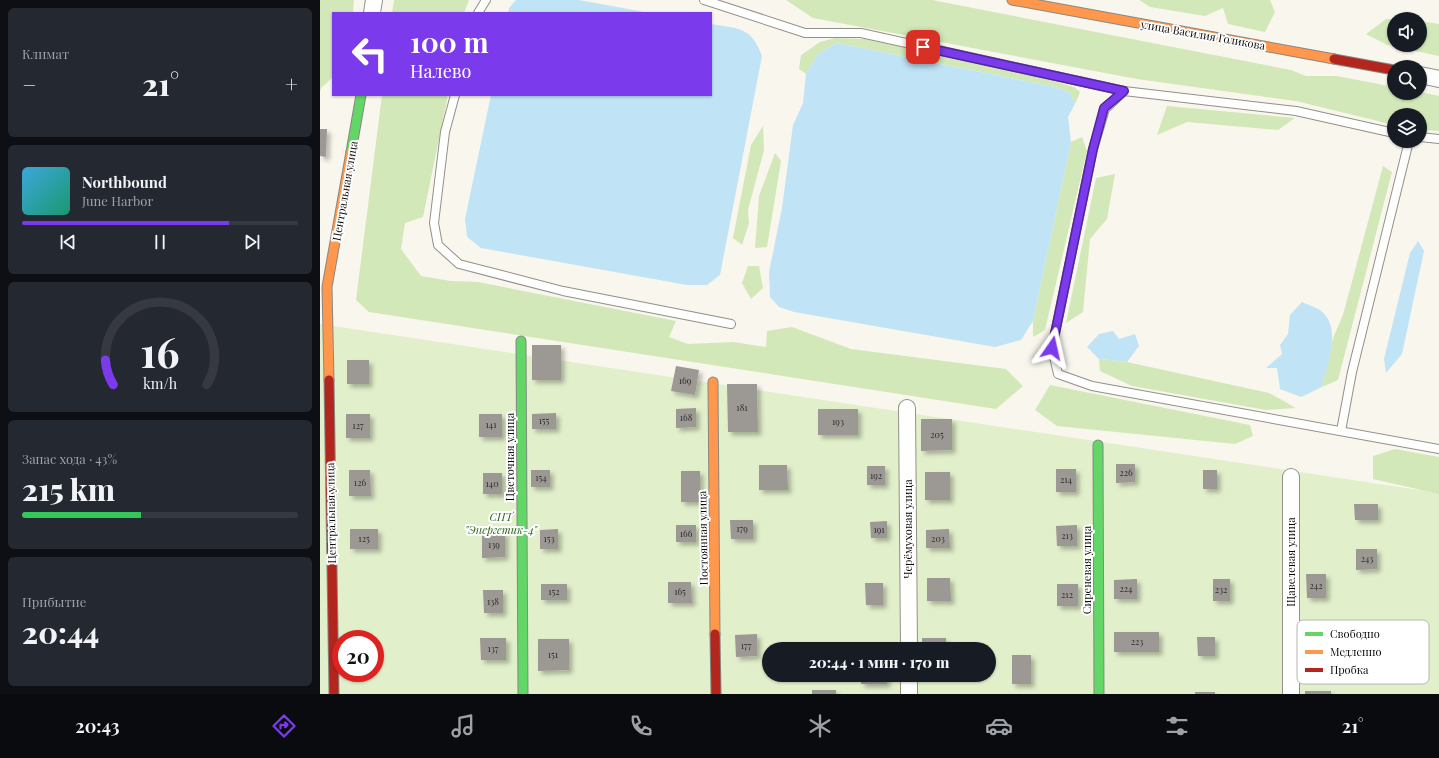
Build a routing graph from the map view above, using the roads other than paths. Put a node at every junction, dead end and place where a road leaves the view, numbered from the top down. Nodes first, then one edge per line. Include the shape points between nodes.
1 (374, 0) edge
2 (486, 0) edge
3 (704, 0) edge
4 (1012, 0) edge
5 (372, 12) edge
6 (479, 12) edge
7 (1387, 69) edge
8 (1427, 76) edge
9 (1439, 79) edge
10 (1124, 91) junction
11 (361, 96) edge
12 (455, 96) edge
13 (1387, 131) edge
14 (1427, 137) edge
15 (1439, 138) edge
16 (1407, 148) edge
17 (731, 324) dead end
18 (521, 341) dead end
19 (713, 382) dead end
20 (907, 408) dead end
21 (1341, 431) junction
22 (1098, 446) dead end
23 (1439, 449) edge
24 (1291, 477) dead end
25 (908, 642) edge
26 (909, 682) edge
27 (334, 694) edge
28 (523, 694) edge
29 (716, 694) edge
30 (909, 694) edge
31 (1099, 694) edge
32 (1291, 694) edge

1 - 5 street
2 - 6 lane
3 - 10 lane via 805,34 861,34
4 - 7 street, улица Василия Голикова
8 - 9 street
10 - 13 lane via 1296,111
10 - 21 lane via 1104,108 1093,149 1052,348 1058,374 1092,386
11 - 27 street, Центральная улица via 327,287
12 - 17 lane via 445,132 434,223 438,245 459,264 563,291
14 - 15 lane
16 - 21 lane via 1352,372
18 - 28 street, Цветочная улица
19 - 29 street, Постоянная улица
20 - 25 street, Черёмуховая улица
21 - 23 lane
22 - 31 street, Сиреневая улица
24 - 32 street, Щавелевая улица
26 - 30 street

